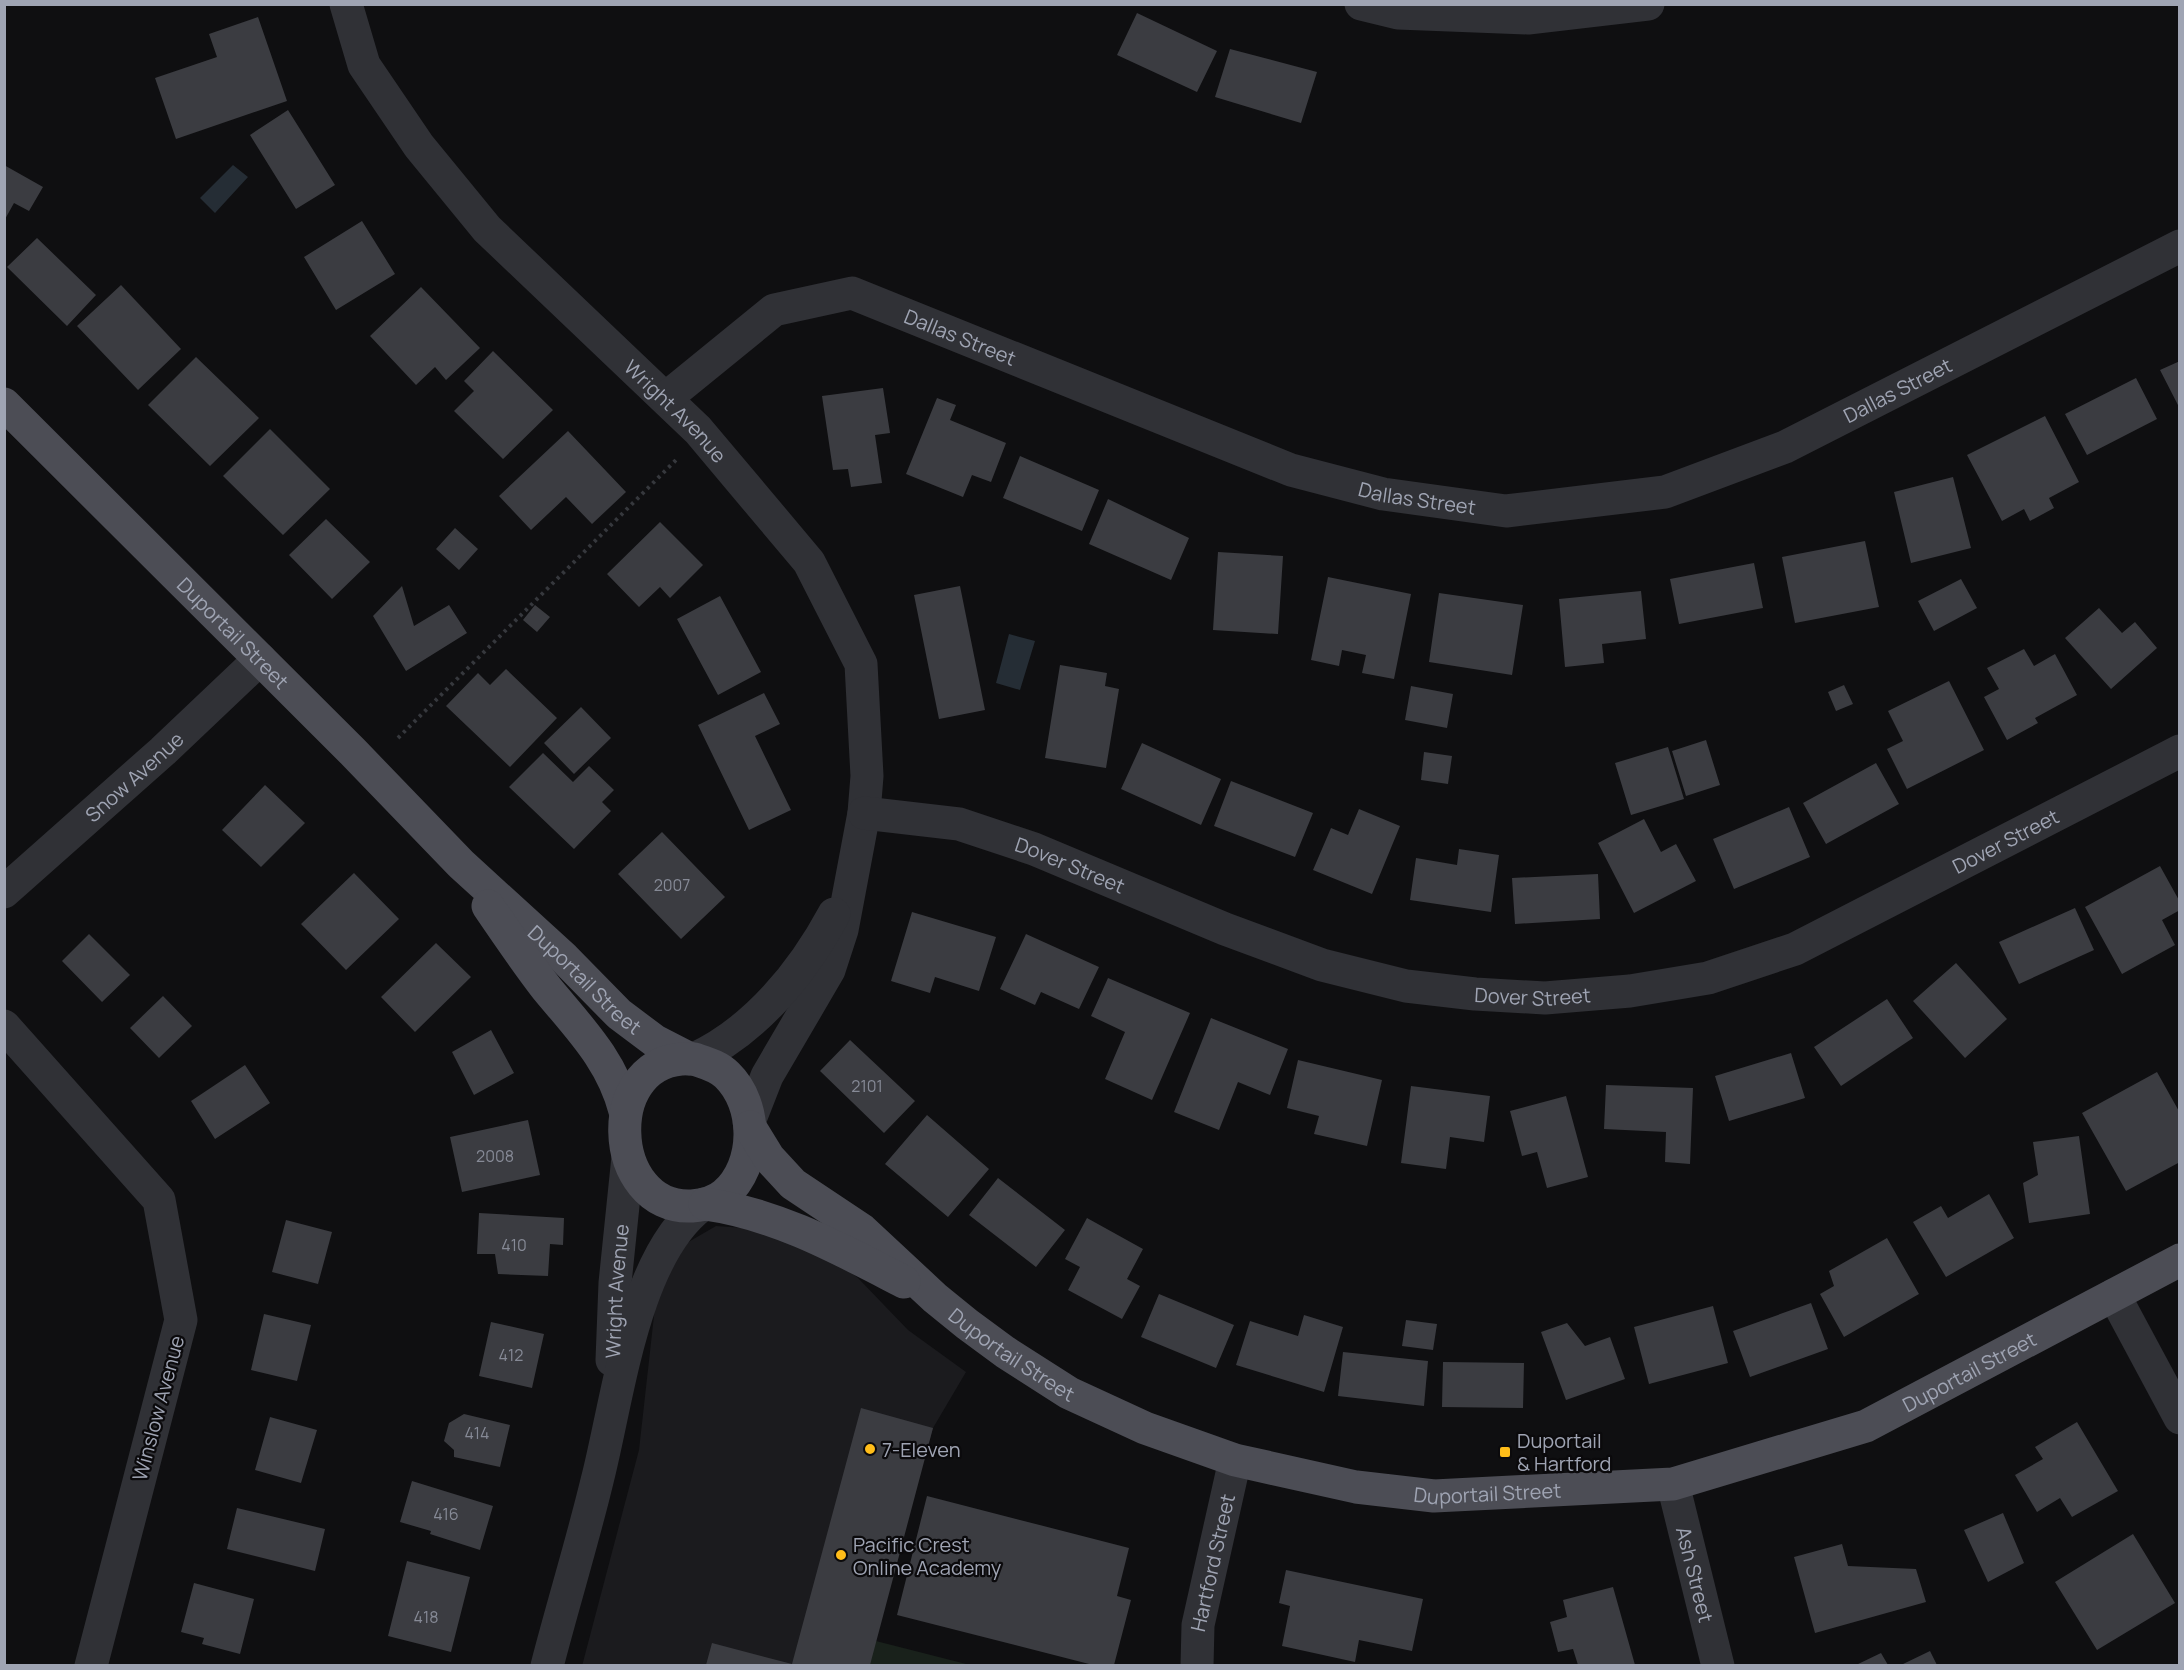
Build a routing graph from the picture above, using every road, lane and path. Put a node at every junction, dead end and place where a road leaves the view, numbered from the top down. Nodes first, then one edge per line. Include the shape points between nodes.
1 (346, 4) edge
2 (1361, 4) edge
3 (1648, 4) edge
4 (2180, 246) edge
5 (666, 398) junction
6 (4, 404) edge
7 (678, 458) dead end
8 (260, 659) junction
9 (398, 738) dead end
10 (2180, 751) edge
11 (864, 813) junction
12 (460, 864) junction
13 (852, 877) junction
14 (4, 892) edge
15 (4, 1026) edge
16 (692, 1059) junction
17 (625, 1111) junction
18 (749, 1124) junction
19 (628, 1157) junction
20 (704, 1205) junction
21 (2180, 1260) edge
22 (2114, 1295) junction
23 (935, 1298) junction
24 (2180, 1418) edge
25 (610, 1425) junction
26 (1235, 1460) junction
27 (1673, 1484) junction
28 (91, 1665) edge
29 (547, 1665) edge
30 (1197, 1665) edge
31 (1718, 1665) edge

1 - 5 street, Wright Avenue via 364,65 419,146 487,228
2 - 3 street via 1398,13 1528,18
4 - 5 street, Dallas Street via 1785,447 1665,492 1506,511 1383,494 1292,470 852,293 774,310
5 - 11 street, Wright Avenue via 698,430 809,562 861,664 867,776
6 - 8 main road, Duportail Street
7 - 9 path
8 - 12 main road, Duportail Street
8 - 14 street, Snow Avenue
10 - 11 street, Dover Street via 1795,949 1708,978 1630,991 1545,998 1406,986 1322,965 1034,849 959,824
11 - 13 street, Wright Avenue
12 - 16 main road, Duportail Street via 619,1014 655,1041
12 - 17 main road, Duportail Street via 533,971 598,1050 621,1094
13 - 16 street, Wright Avenue via 815,946 778,993 745,1028 711,1052
13 - 18 street, Wright Avenue via 842,930 829,970 766,1076
15 - 28 street, Winslow Avenue via 159,1200 181,1320
16 - 17 main road via 672,1060 655,1067 630,1094
16 - 18 main road via 711,1064 731,1080 744,1101
17 - 19 main road
18 - 20 main road via 746,1166 723,1196
18 - 23 main road, Duportail Street via 769,1158 793,1184 862,1230
19 - 20 main road via 635,1176 664,1202
19 - 25 street, Wright Avenue via 614,1291
20 - 23 main road, Duportail Street via 748,1212 784,1224
20 - 25 street, Wright Avenue via 680,1225 649,1278
21 - 22 main road, Duportail Street
22 - 24 street
22 - 27 main road, Duportail Street via 1866,1426
23 - 26 main road, Duportail Street via 1005,1352 1069,1393 1145,1428
25 - 29 street, Wright Avenue
26 - 27 main road, Duportail Street via 1356,1487 1434,1496
26 - 30 street, Hartford Street via 1198,1625
27 - 31 street, Ash Street

